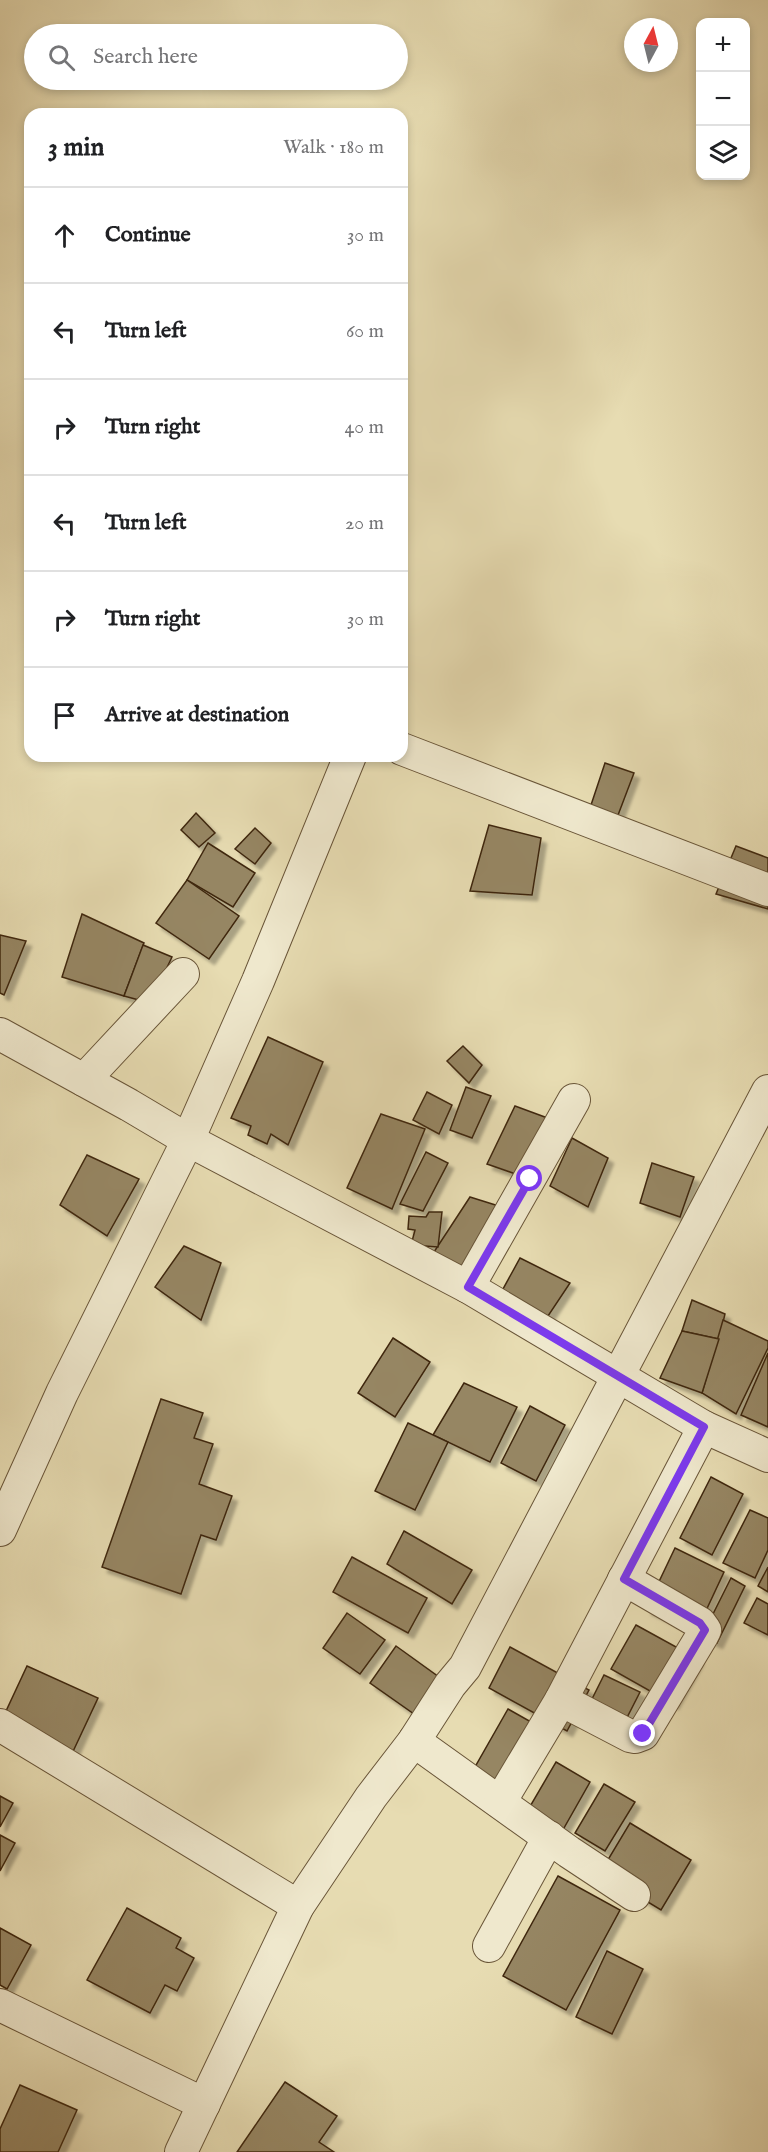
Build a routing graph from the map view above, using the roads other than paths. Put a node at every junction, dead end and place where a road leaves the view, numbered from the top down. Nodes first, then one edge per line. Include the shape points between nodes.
1 (408, 751) edge
2 (348, 762) edge
3 (768, 890) edge
4 (183, 974) dead end
5 (0, 1034) edge
6 (84, 1080) junction
7 (768, 1091) edge
8 (574, 1100) dead end
9 (188, 1140) junction
10 (468, 1287) junction
11 (619, 1376) junction
12 (704, 1427) junction
13 (768, 1456) edge
14 (0, 1530) edge
15 (624, 1579) junction
16 (561, 1700) junction
17 (0, 1725) edge
18 (414, 1741) junction
19 (500, 1802) junction
20 (549, 1837) junction
21 (634, 1895) dead end
22 (298, 1906) junction
23 (489, 1946) dead end
24 (0, 2005) edge
25 (204, 2104) junction
26 (181, 2152) edge

1 - 3 street
2 - 9 street
4 - 6 street
5 - 6 street
6 - 9 street
7 - 11 street
8 - 10 street
9 - 10 street
9 - 14 street via 62,1393
10 - 11 street
11 - 12 street
11 - 18 street via 465,1667
12 - 13 street
12 - 15 street
15 - 16 street
15 - 16 street via 700,1623 705,1630 702,1636 639,1736 630,1736
16 - 19 street
17 - 22 street
18 - 19 street
18 - 22 street
19 - 20 street
20 - 21 street
20 - 23 street
22 - 25 street
24 - 25 street
25 - 26 street

